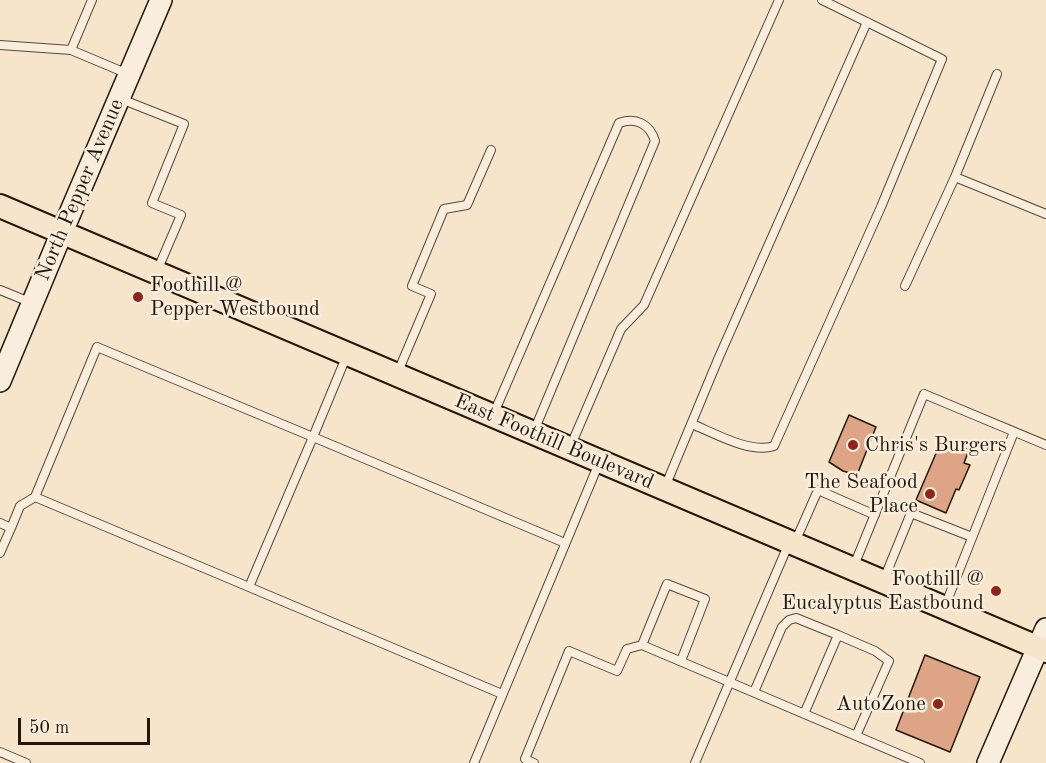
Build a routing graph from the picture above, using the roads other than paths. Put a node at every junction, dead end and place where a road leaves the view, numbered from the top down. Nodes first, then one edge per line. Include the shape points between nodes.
1 (92, 0) edge
2 (161, 0) edge
3 (779, 0) edge
4 (822, 0) edge
5 (867, 22) junction
6 (0, 45) edge
7 (71, 50) junction
8 (997, 74) dead end
9 (129, 75) junction
10 (119, 98) junction
11 (491, 150) dead end
12 (955, 177) junction
13 (0, 206) edge
14 (1046, 214) edge
15 (62, 232) junction
16 (156, 273) junction
17 (905, 286) dead end
18 (0, 290) edge
19 (32, 303) junction
20 (5, 354) edge
21 (348, 354) junction
22 (397, 375) junction
23 (0, 381) edge
24 (493, 416) junction
25 (692, 424) junction
26 (1014, 432) junction
27 (533, 433) junction
28 (313, 437) junction
29 (1046, 445) edge
30 (569, 448) junction
31 (600, 461) junction
32 (664, 489) junction
33 (35, 497) junction
34 (875, 515) junction
35 (0, 523) edge
36 (10, 528) junction
37 (972, 537) junction
38 (565, 543) junction
39 (792, 543) junction
40 (0, 553) edge
41 (852, 568) junction
42 (883, 582) junction
43 (249, 587) junction
44 (944, 608) junction
45 (838, 635) junction
46 (1043, 643) edge
47 (642, 645) junction
48 (681, 661) junction
49 (729, 682) junction
50 (754, 692) junction
51 (502, 694) junction
52 (804, 714) junction
53 (855, 736) junction
54 (0, 752) edge
55 (26, 763) edge
56 (474, 763) edge
57 (534, 763) edge
58 (695, 763) edge
59 (920, 763) edge
60 (988, 763) edge

1 - 7 lane
2 - 9 main road, North Pepper Avenue
3 - 30 lane via 644,306 621,329
4 - 5 lane
5 - 25 lane
5 - 25 lane via 942,58 881,207 774,446 747,446
6 - 7 lane
7 - 9 lane
8 - 12 lane
9 - 10 main road, North Pepper Avenue
10 - 15 main road, North Pepper Avenue
10 - 16 lane via 184,124 152,203 181,215
11 - 22 lane via 467,205 444,208 411,286 431,294
12 - 14 lane
12 - 17 lane
13 - 15 main road, East Foothill Boulevard
15 - 16 main road, East Foothill Boulevard
15 - 19 main road, North Pepper Avenue
16 - 21 main road, East Foothill Boulevard
18 - 19 lane
19 - 20 main road, North Pepper Avenue
20 - 23 main road, North Pepper Avenue
21 - 22 main road, East Foothill Boulevard
21 - 28 lane
22 - 24 main road, East Foothill Boulevard
24 - 27 main road, East Foothill Boulevard
24 - 27 lane via 619,123 642,123 656,141
25 - 32 lane
26 - 29 lane
26 - 34 lane via 924,394
26 - 37 lane
27 - 30 main road, East Foothill Boulevard
28 - 33 lane via 98,346
28 - 38 lane
28 - 43 lane
30 - 31 main road, East Foothill Boulevard
31 - 32 main road, East Foothill Boulevard
31 - 38 lane
32 - 39 main road, East Foothill Boulevard
33 - 36 lane via 20,506
33 - 43 lane
34 - 39 lane via 818,490
34 - 41 lane
35 - 36 lane
36 - 40 lane
37 - 42 lane via 911,513
37 - 44 lane
38 - 51 lane
39 - 41 main road, East Foothill Boulevard
39 - 49 lane
41 - 42 main road, East Foothill Boulevard
42 - 44 main road, East Foothill Boulevard
43 - 51 lane
44 - 46 main road, East Foothill Boulevard
45 - 50 lane via 796,618 789,620
45 - 52 lane
45 - 53 lane via 889,661
46 - 60 main road
47 - 48 lane
47 - 48 lane via 667,584 705,599
47 - 57 lane via 627,649 617,671 568,651 525,759
48 - 49 lane
49 - 50 lane
49 - 58 lane
50 - 52 lane
51 - 56 lane
52 - 53 lane
53 - 59 lane
54 - 55 lane

